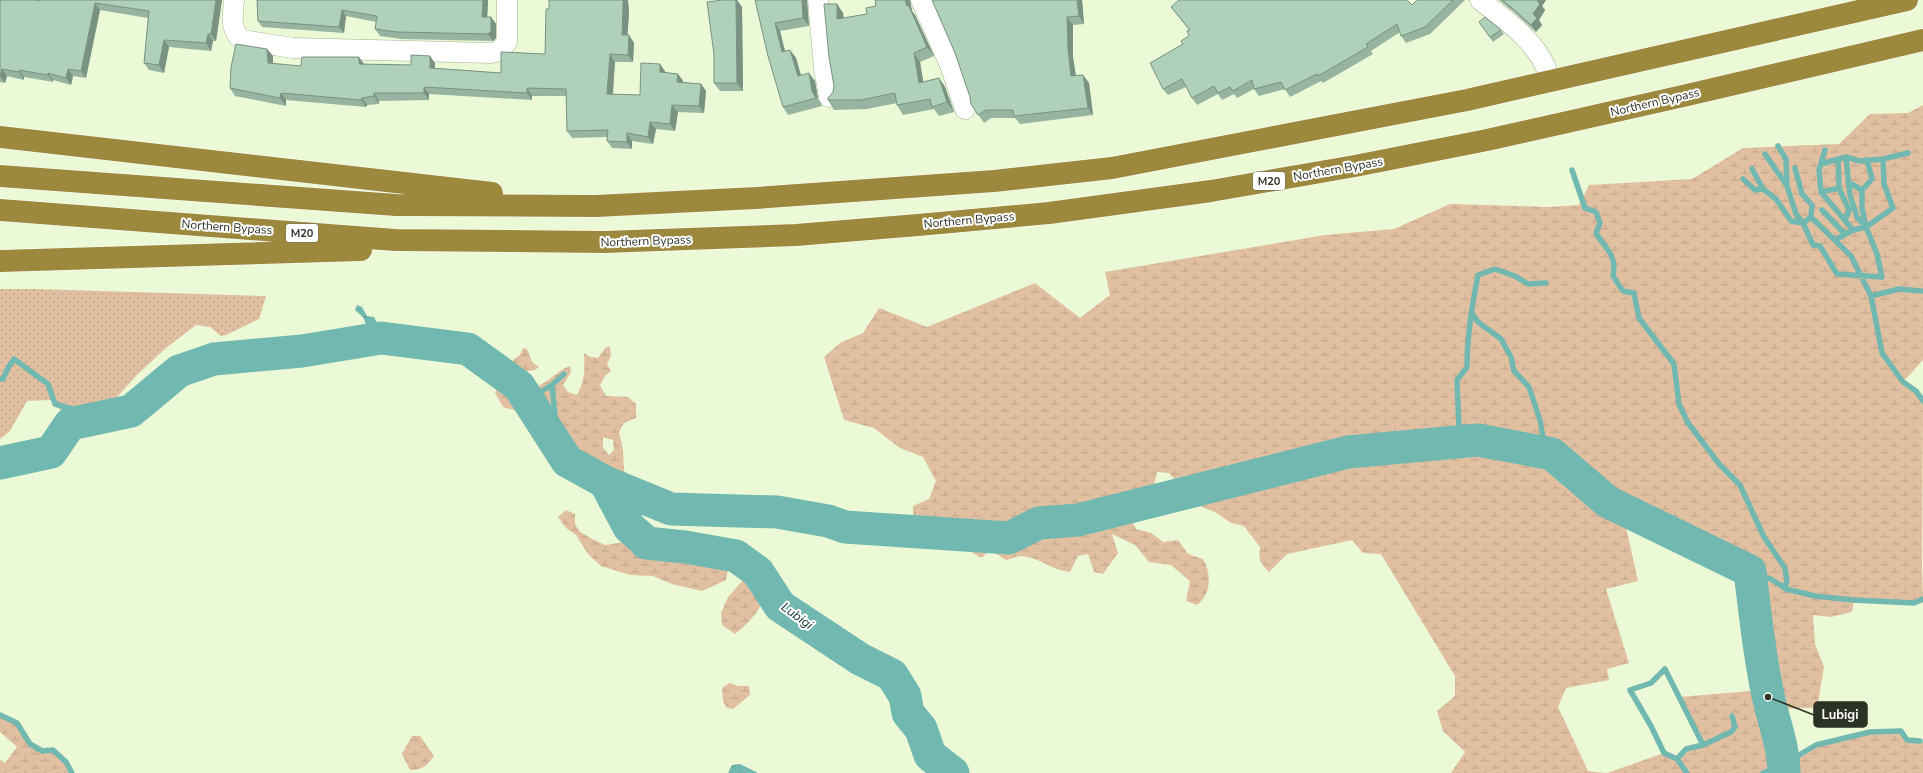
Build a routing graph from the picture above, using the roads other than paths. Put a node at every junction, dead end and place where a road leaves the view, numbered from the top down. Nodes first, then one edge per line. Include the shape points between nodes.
1 (234, 0) edge
2 (507, 0) edge
3 (818, 0) edge
4 (922, 0) edge
5 (1480, 0) edge
6 (1907, 0) edge
7 (1923, 40) edge
8 (1546, 68) dead end
9 (829, 97) edge
10 (965, 109) dead end
11 (0, 137) edge
12 (0, 176) edge
13 (596, 206) junction
14 (0, 210) edge
15 (604, 242) junction
16 (0, 261) edge

1 - 2 street via 232,25 242,40 294,48 491,53 499,51 508,42
3 - 9 street
4 - 10 street via 950,65
5 - 8 street via 1528,41
6 - 13 highway via 1467,100 1112,168 994,181
7 - 15 highway, Northern Bypass / M20 via 1487,140 1211,192 1049,213 796,236
11 - 13 highway
12 - 13 highway via 396,205
14 - 15 highway, Northern Bypass / M20 via 395,240
15 - 16 highway

